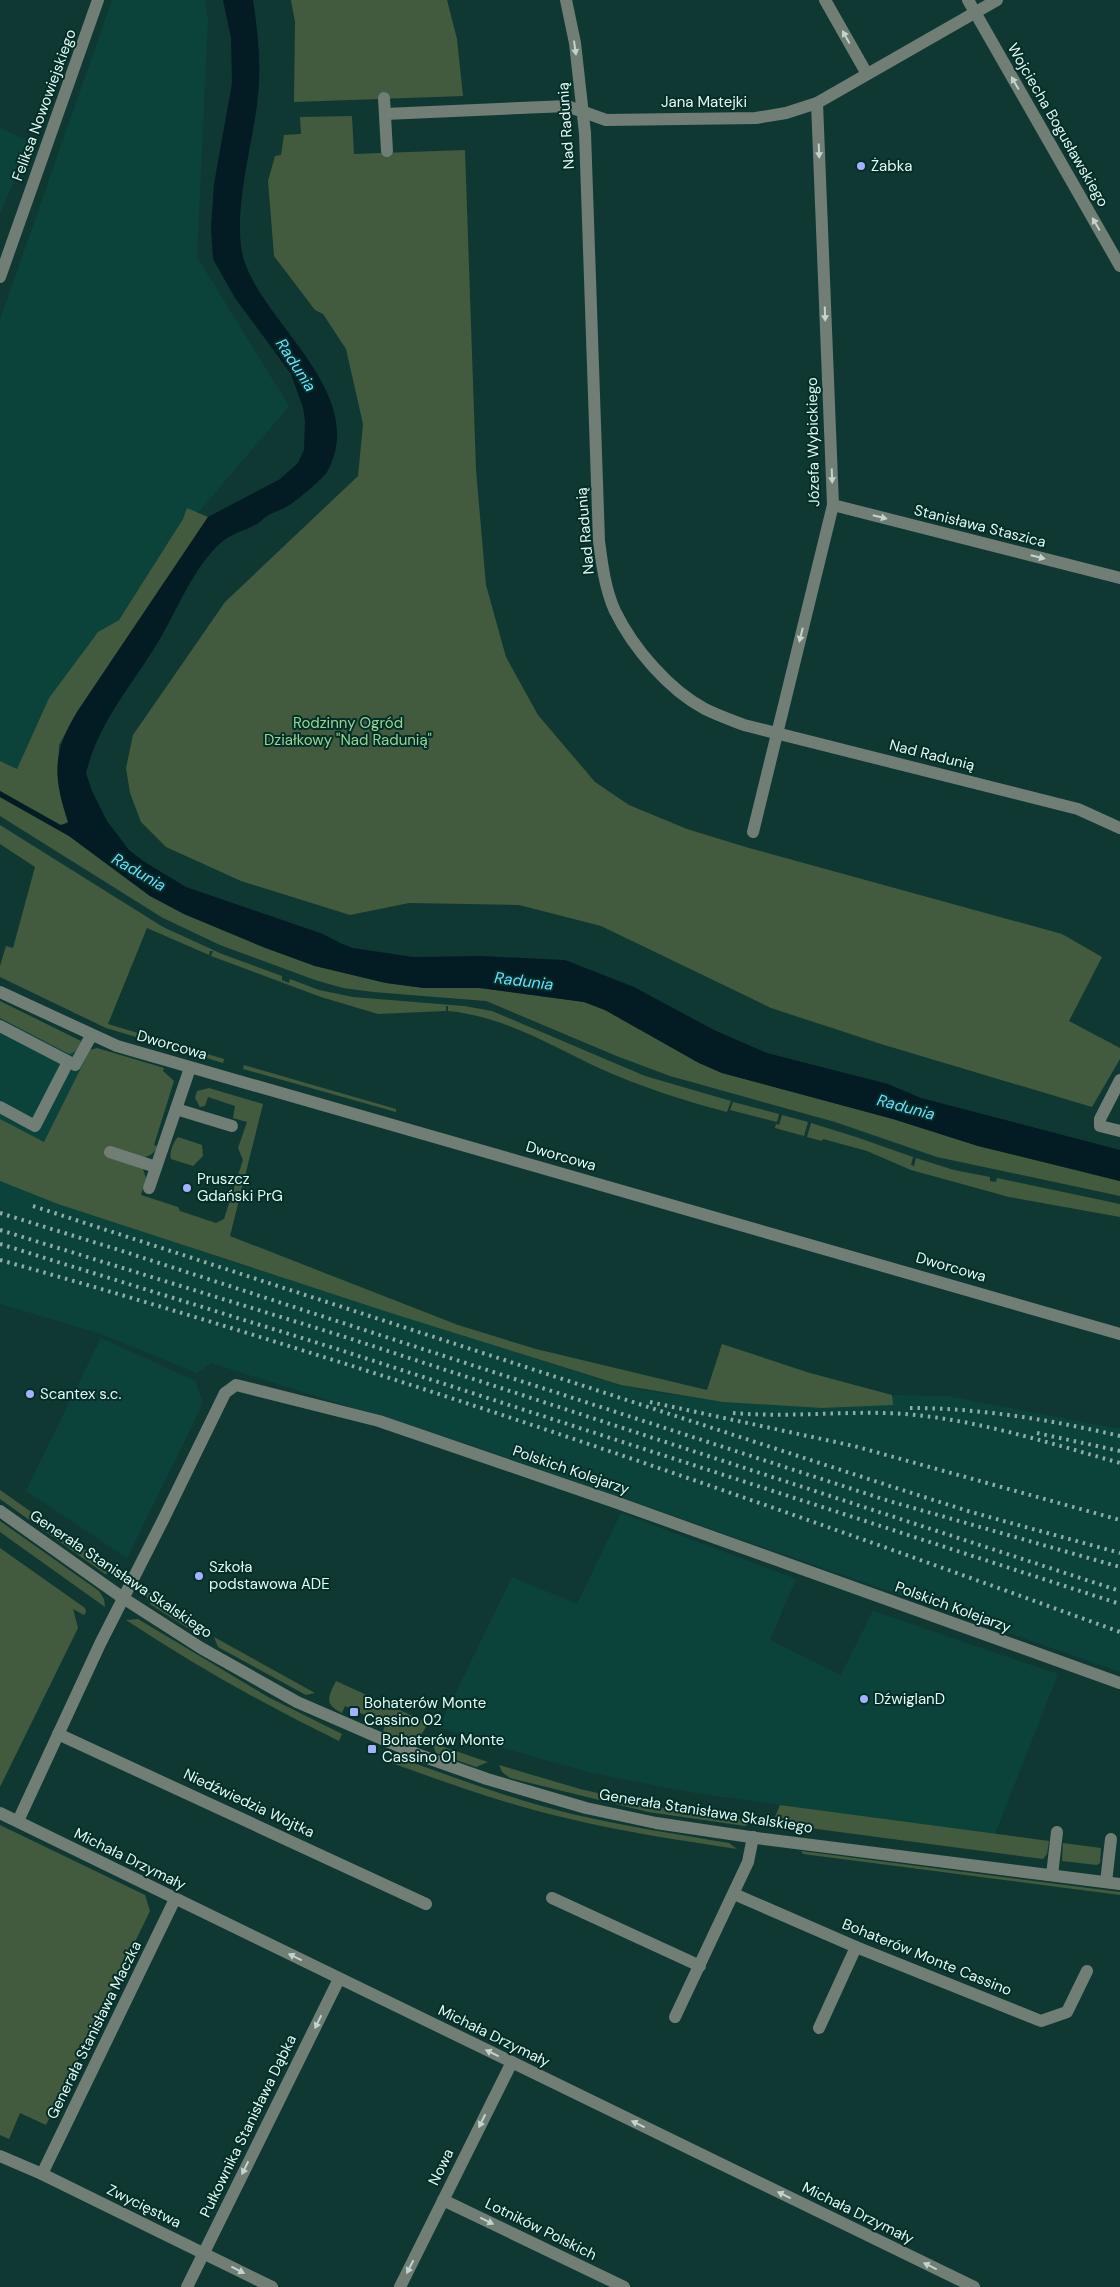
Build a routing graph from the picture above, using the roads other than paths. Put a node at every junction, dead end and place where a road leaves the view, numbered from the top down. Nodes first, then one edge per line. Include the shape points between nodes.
1 (98, 0) edge
2 (566, 0) edge
3 (825, 0) edge
4 (968, 0) edge
5 (997, 0) edge
6 (975, 12) junction
7 (867, 74) junction
8 (384, 98) dead end
9 (816, 102) junction
10 (583, 112) junction
11 (385, 114) junction
12 (387, 151) dead end
13 (1120, 266) edge
14 (0, 277) edge
15 (833, 505) junction
16 (1120, 578) edge
17 (778, 733) junction
18 (1120, 828) edge
19 (753, 832) dead end
20 (0, 992) edge
21 (0, 1026) edge
22 (91, 1036) junction
23 (68, 1062) junction
24 (190, 1068) junction
25 (1120, 1080) edge
26 (0, 1107) edge
27 (176, 1109) junction
28 (232, 1126) dead end
29 (1120, 1131) edge
30 (110, 1152) dead end
31 (156, 1166) junction
32 (149, 1188) dead end
33 (1120, 1334) edge
34 (0, 1511) edge
35 (123, 1598) junction
36 (1120, 1683) edge
37 (58, 1734) junction
38 (0, 1813) edge
39 (18, 1822) junction
40 (1057, 1832) dead end
41 (753, 1837) junction
42 (1111, 1840) dead end
43 (1052, 1875) junction
44 (1106, 1882) junction
45 (1120, 1884) edge
46 (734, 1894) junction
47 (552, 1898) dead end
48 (175, 1899) junction
49 (426, 1904) dead end
50 (856, 1947) junction
51 (700, 1966) junction
52 (1087, 1971) dead end
53 (339, 1979) junction
54 (675, 2016) dead end
55 (819, 2028) dead end
56 (512, 2062) junction
57 (0, 2156) edge
58 (42, 2174) junction
59 (443, 2200) junction
60 (204, 2252) junction
61 (187, 2287) edge
62 (272, 2287) edge
63 (400, 2287) edge
64 (624, 2287) edge
65 (974, 2287) edge

1 - 14 street, Feliksa Nowowiejskiego
2 -> 10 street, Nad Radunią
7 -> 3 street
4 - 6 street, Wojciecha Bogusławskiego
5 - 6 street, Jana Matejki
6 - 7 street, Jana Matejki
13 -> 6 street, Wojciecha Bogusławskiego
7 - 9 street, Jana Matejki
8 - 11 street
9 - 10 street, Jana Matejki via 786,113 756,118 606,120
9 -> 15 street, Józefa Wybickiego
10 - 11 street, Jana Matejki via 567,106
10 - 17 street, Nad Radunią via 599,541 604,577 615,610 630,637 648,662 674,686 704,708 744,725
11 - 12 street
15 -> 16 street, Stanisława Staszica
15 -> 17 street, Józefa Wybickiego
17 - 18 street, Nad Radunią via 1078,809
17 - 19 street, Józefa Wybickiego
20 - 22 street, Dworcowa
21 - 23 street
22 - 23 street via 75,1065
22 - 24 street, Dworcowa
23 - 26 street via 35,1126
24 - 27 street
24 - 33 street, Dworcowa
25 - 29 street via 1100,1119 1100,1126
27 - 28 street
27 - 31 street
30 - 31 street
31 - 32 street
34 - 35 street, Generała Stanisława Skalskiego
35 - 36 street, Polskich Kolejarzy via 224,1393 236,1385 378,1421 625,1505
35 - 37 street, Polskich Kolejarzy
35 - 41 street, Generała Stanisława Skalskiego via 201,1648 297,1702 437,1762 528,1793 586,1808
37 - 39 street, Polskich Kolejarzy
37 - 49 street, Niedźwiedzia Wojtka
38 - 39 street, Michała Drzymały
39 - 48 street, Michała Drzymały
40 - 43 street
41 - 43 street, Generała Stanisława Skalskiego
41 - 46 street via 748,1862
42 - 44 street
43 - 44 street, Generała Stanisława Skalskiego
44 - 45 street, Generała Stanisława Skalskiego
46 - 50 street, Bohaterów Monte Cassino
46 - 51 street
47 - 51 street
53 -> 48 street, Michała Drzymały
48 - 58 street, Generała Stanisława Maczka
50 - 52 street, Bohaterów Monte Cassino via 1041,2021 1067,2012
50 - 55 street
51 - 54 street
56 -> 53 street, Michała Drzymały
53 -> 60 street, Pułkownika Stanisława Dąbka
56 -> 59 street, Nowa
65 -> 56 street, Michała Drzymały
57 - 58 street, Zwycięstwa
58 - 60 street, Zwycięstwa
59 -> 63 street, Nowa
59 -> 64 street, Lotników Polskich
60 - 61 street, Pułkownika Stanisława Dąbka
60 -> 62 street, Zwycięstwa

